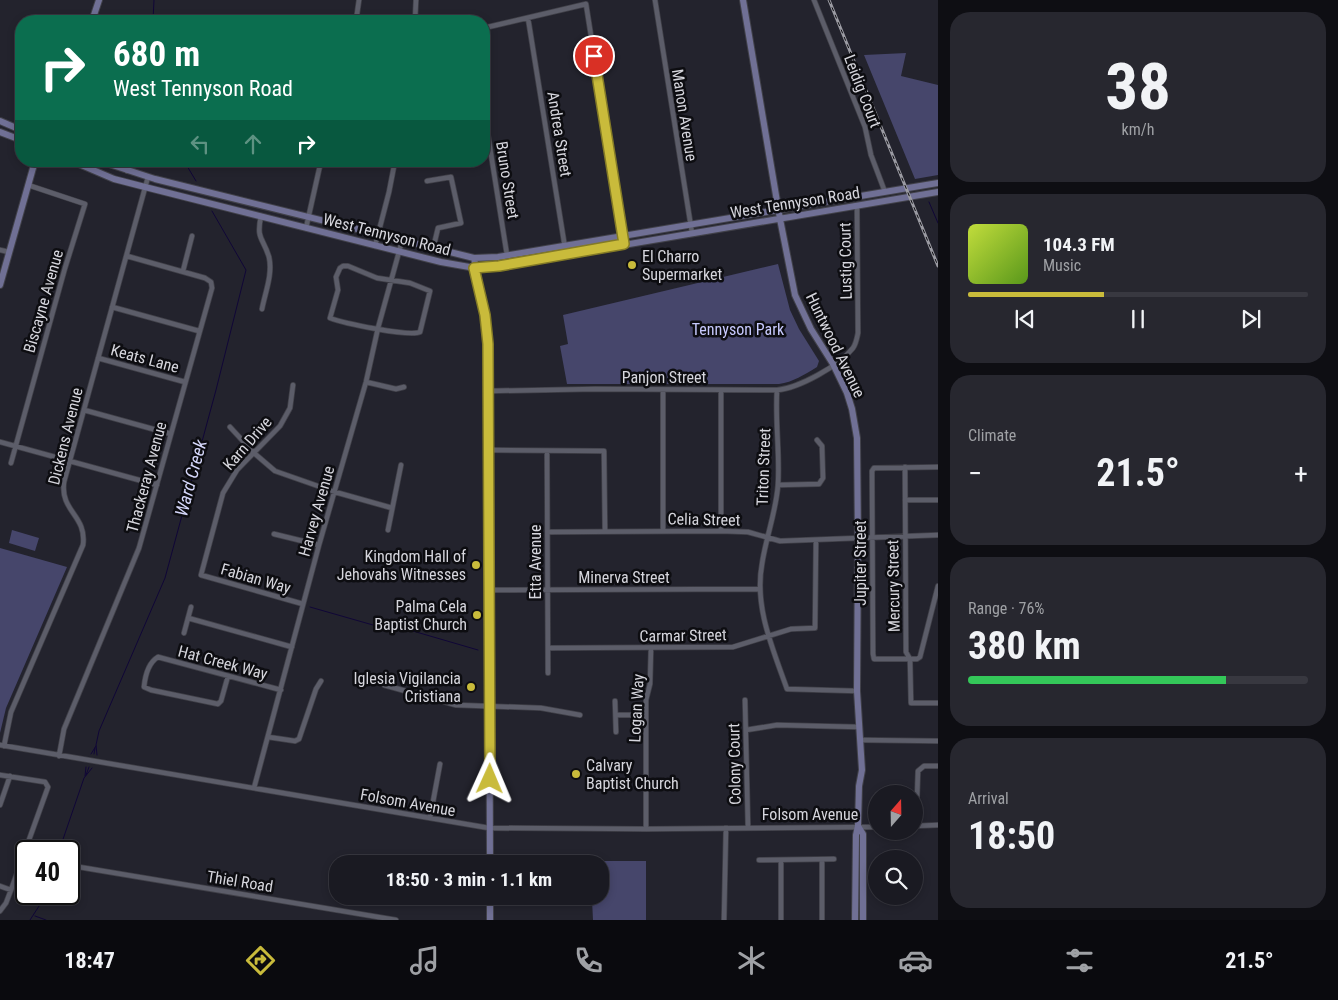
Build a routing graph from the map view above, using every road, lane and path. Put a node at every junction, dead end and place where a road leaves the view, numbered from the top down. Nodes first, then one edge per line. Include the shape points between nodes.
1 (100, 0) edge
2 (359, 0) edge
3 (416, 0) edge
4 (655, 0) edge
5 (744, 0) edge
6 (814, 0) edge
7 (94, 15) edge
8 (357, 15) edge
9 (415, 15) edge
10 (528, 18) junction
11 (490, 27) edge
12 (0, 121) edge
13 (15, 127) edge
14 (0, 132) edge
15 (15, 138) edge
16 (490, 148) edge
17 (33, 167) edge
18 (86, 167) edge
19 (116, 167) edge
20 (128, 167) edge
21 (320, 167) edge
22 (394, 167) edge
23 (127, 171) junction
24 (148, 177) junction
25 (427, 181) dead end
26 (938, 183) edge
27 (28, 185) junction
28 (145, 187) junction
29 (885, 192) junction
30 (938, 192) edge
31 (856, 206) junction
32 (778, 209) junction
33 (261, 216) junction
34 (308, 217) junction
35 (780, 219) junction
36 (690, 224) junction
37 (306, 228) junction
38 (692, 233) junction
39 (378, 234) junction
40 (623, 235) junction
41 (192, 236) dead end
42 (402, 241) junction
43 (624, 244) junction
44 (565, 245) junction
45 (375, 246) junction
46 (433, 248) junction
47 (0, 250) edge
48 (9, 252) junction
49 (399, 252) junction
50 (566, 254) junction
51 (507, 255) junction
52 (127, 256) junction
53 (474, 258) junction
54 (474, 268) junction
55 (183, 271) junction
56 (391, 281) junction
57 (0, 285) edge
58 (112, 307) junction
59 (262, 309) dead end
60 (378, 328) junction
61 (199, 331) junction
62 (98, 358) junction
63 (833, 364) junction
64 (185, 382) junction
65 (366, 382) junction
66 (293, 385) dead end
67 (404, 387) dead end
68 (663, 390) junction
69 (721, 390) junction
70 (777, 390) junction
71 (489, 391) junction
72 (84, 410) junction
73 (230, 427) dead end
74 (171, 434) junction
75 (817, 440) dead end
76 (0, 442) edge
77 (16, 446) junction
78 (489, 450) junction
79 (547, 450) junction
80 (254, 453) junction
81 (70, 461) junction
82 (11, 463) dead end
83 (401, 465) dead end
84 (905, 467) junction
85 (938, 467) edge
86 (157, 485) junction
87 (778, 485) junction
88 (335, 492) junction
89 (905, 500) junction
90 (938, 500) edge
91 (392, 508) junction
92 (388, 530) dead end
93 (605, 531) junction
94 (663, 531) junction
95 (721, 531) junction
96 (548, 532) junction
97 (274, 534) dead end
98 (905, 535) junction
99 (938, 535) edge
100 (871, 536) junction
101 (768, 538) junction
102 (858, 538) junction
103 (816, 541) junction
104 (319, 545) junction
105 (201, 575) joint
106 (938, 586) edge
107 (759, 589) junction
108 (489, 590) junction
109 (548, 590) junction
110 (303, 604) junction
111 (191, 607) dead end
112 (188, 618) junction
113 (184, 633) dead end
114 (768, 636) junction
115 (292, 647) junction
116 (548, 648) junction
117 (651, 648) junction
118 (910, 659) junction
119 (548, 673) dead end
120 (228, 676) junction
121 (321, 681) dead end
122 (384, 685) dead end
123 (281, 690) junction
124 (857, 691) junction
125 (745, 700) dead end
126 (615, 701) dead end
127 (938, 703) edge
128 (490, 707) junction
129 (580, 715) dead end
130 (646, 715) junction
131 (616, 716) junction
132 (859, 727) junction
133 (746, 730) junction
134 (616, 732) dead end
135 (268, 737) junction
136 (861, 740) junction
137 (938, 741) edge
138 (2, 746) edge
139 (59, 756) junction
140 (440, 764) dead end
141 (938, 766) edge
142 (0, 775) edge
143 (10, 776) junction
144 (917, 785) edge
145 (254, 788) junction
146 (0, 805) edge
147 (430, 818) junction
148 (938, 825) edge
149 (858, 826) junction
150 (923, 826) edge
151 (748, 827) junction
152 (868, 827) edge
153 (490, 828) junction
154 (726, 828) junction
155 (646, 829) junction
156 (490, 855) edge
157 (759, 860) dead end
158 (782, 860) junction
159 (822, 860) junction
160 (834, 860) dead end
161 (80, 867) edge
162 (0, 886) edge
163 (11, 890) junction
164 (490, 905) edge
165 (0, 911) edge
166 (396, 920) edge
167 (490, 920) edge
168 (724, 920) edge
169 (781, 920) edge
170 (822, 920) edge
171 (855, 920) edge
172 (864, 920) edge

1 - 7 street
2 - 8 street
3 - 9 street
4 - 36 street, Manon Avenue
5 - 32 street, Huntwood Avenue
6 - 29 street, Leidig Court via 865,127
10 - 11 street
10 - 40 street via 586,4
10 - 44 street, Andrea Street
12 - 13 street
14 - 15 street
16 - 51 street, Bruno Street
17 - 27 street
18 - 28 street, West Tennyson Road
19 - 23 street, West Tennyson Road
20 - 23 street
21 - 34 street
22 - 39 street
23 - 24 street, West Tennyson Road
24 - 28 street, Dickens Avenue
24 - 34 street, West Tennyson Road
25 - 46 street via 451,177 461,223 438,228
26 - 29 street, West Tennyson Road
27 - 48 street
27 - 77 street, Biscayne Avenue via 85,204
28 - 33 street, West Tennyson Road
28 - 52 street, Dickens Avenue
29 - 32 street, West Tennyson Road
30 - 31 street, West Tennyson Road
31 - 35 street, West Tennyson Road
31 - 63 street, Lustig Court via 858,333 855,347
32 - 35 street, Huntwood Avenue
32 - 36 street, West Tennyson Road
33 - 37 street, West Tennyson Road
33 - 59 street via 258,230 270,270
34 - 37 street
34 - 39 street, West Tennyson Road
35 - 38 street, West Tennyson Road
35 - 63 street, Huntwood Avenue via 795,295
36 - 38 street, Manon Avenue
36 - 40 street, West Tennyson Road
37 - 45 street, West Tennyson Road
38 - 43 street, West Tennyson Road
39 - 42 street, West Tennyson Road
39 - 45 street
40 - 43 street
40 - 44 street, West Tennyson Road
41 - 55 street
42 - 46 street, West Tennyson Road
42 - 49 street, Harvey Avenue
43 - 50 street, West Tennyson Road
44 - 50 street, Andrea Street
44 - 51 street, West Tennyson Road
45 - 49 street, West Tennyson Road
46 - 53 street, West Tennyson Road
47 - 48 street
48 - 57 street
49 - 54 street, West Tennyson Road
49 - 56 street, Harvey Avenue
50 - 54 street, West Tennyson Road
51 - 53 street, West Tennyson Road
52 - 55 street, Thackeray Avenue
52 - 58 street, Dickens Avenue
53 - 54 street
54 - 71 street via 485,315
55 - 61 street, Thackeray Avenue via 211,282
56 - 60 street, Harvey Avenue
56 - 60 street via 410,283 430,292 420,332
56 - 60 street via 348,266 340,268 336,277 338,290 330,318
58 - 61 street
58 - 62 street, Dickens Avenue
60 - 65 street, Harvey Avenue
61 - 64 street, Thackeray Avenue
62 - 64 street, Keats Lane
62 - 72 street, Dickens Avenue
63 - 70 street, Panjon Street via 795,386
63 - 102 street, Huntwood Avenue via 850,401 856,432
64 - 74 street, Thackeray Avenue
65 - 67 street via 396,389
65 - 88 street, Harvey Avenue
66 - 80 street, Karn Drive via 290,408 280,426
68 - 69 street, Panjon Street
68 - 71 street, Panjon Street
68 - 94 street
69 - 70 street, Panjon Street
69 - 95 street
70 - 87 street, Triton Street
71 - 78 street
72 - 74 street
72 - 81 street, Dickens Avenue
73 - 80 street
74 - 86 street, Thackeray Avenue
75 - 87 street via 822,446 823,478 819,484
76 - 77 street
77 - 81 street
77 - 82 street, Biscayne Avenue
78 - 79 street
78 - 108 street
79 - 93 street via 604,451
79 - 96 street, Etta Avenue
80 - 88 street via 275,471
80 - 105 street, Karn Drive via 237,470 223,493
81 - 86 street
81 - 138 street, Dickens Avenue via 63,491 68,506 80,521 84,545 12,712
83 - 91 street
84 - 85 street
84 - 89 street, Mercury Street
84 - 100 street, Jupiter Street via 874,468 872,471
86 - 139 street, Thackeray Avenue via 134,565 64,730
87 - 101 street, Triton Street
88 - 91 street
88 - 104 street, Harvey Avenue
89 - 90 street
89 - 98 street, Mercury Street
91 - 92 street
93 - 94 street, Celia Street
93 - 96 street, Celia Street
94 - 95 street, Celia Street
95 - 101 street, Celia Street via 748,532
96 - 109 street, Etta Avenue
97 - 104 street
98 - 99 street, Celia Street
98 - 100 street, Celia Street
98 - 118 street, Mercury Street via 906,652
100 - 102 street, Celia Street
100 - 118 street, Jupiter Street via 874,658
101 - 103 street, Celia Street
101 - 107 street, Triton Street
102 - 103 street, Celia Street
102 - 124 street, Huntwood Avenue
103 - 114 street, Carmar Street via 816,628 791,629
104 - 110 street, Harvey Avenue
105 - 110 street, Fabian Way
106 - 118 street via 920,657
107 - 109 street, Minerva Street
107 - 114 street, Triton Street
108 - 109 street, Minerva Street
108 - 128 street
109 - 116 street, Etta Avenue
110 - 115 street, Harvey Avenue
111 - 112 street
112 - 113 street
112 - 115 street
114 - 117 street, Carmar Street via 733,647
114 - 124 street, Triton Street via 787,689
115 - 123 street, Harvey Avenue
116 - 117 street, Carmar Street
116 - 119 street, Etta Avenue
117 - 130 street, Logan Way
118 - 127 street, Mercury Street via 911,703
120 - 120 street, Hat Creek Way via 158,658 153,660 144,678 144,687 218,704
120 - 123 street, Hat Creek Way
121 - 135 street via 299,739 295,742
122 - 128 street via 456,706
123 - 135 street, Harvey Avenue
124 - 132 street, Huntwood Avenue
125 - 133 street, Colony Court
126 - 131 street
128 - 129 street via 541,708
128 - 153 street
130 - 131 street
130 - 155 street, Logan Way
131 - 134 street
132 - 133 street via 777,725
132 - 136 street, Huntwood Avenue
133 - 151 street, Colony Court
135 - 145 street, Harvey Avenue
136 - 137 street
136 - 149 street, Huntwood Avenue
138 - 139 street, Folsom Avenue
139 - 145 street, Folsom Avenue
140 - 147 street
141 - 144 street via 924,766 918,771
142 - 143 street
143 - 146 street
143 - 163 street via 45,782 48,787
145 - 147 street, Folsom Avenue
147 - 153 street, Folsom Avenue
148 - 150 street
149 - 151 street, Folsom Avenue
149 - 152 street, Folsom Avenue
149 - 171 street, Huntwood Avenue
149 - 172 street, Huntwood Avenue via 863,834
151 - 154 street, Folsom Avenue
153 - 155 street, Folsom Avenue
153 - 156 street
154 - 155 street, Folsom Avenue
154 - 168 street
157 - 158 street
158 - 159 street
158 - 169 street
159 - 160 street
159 - 170 street
161 - 166 street, Thiel Road
162 - 163 street
163 - 165 street
164 - 167 street

